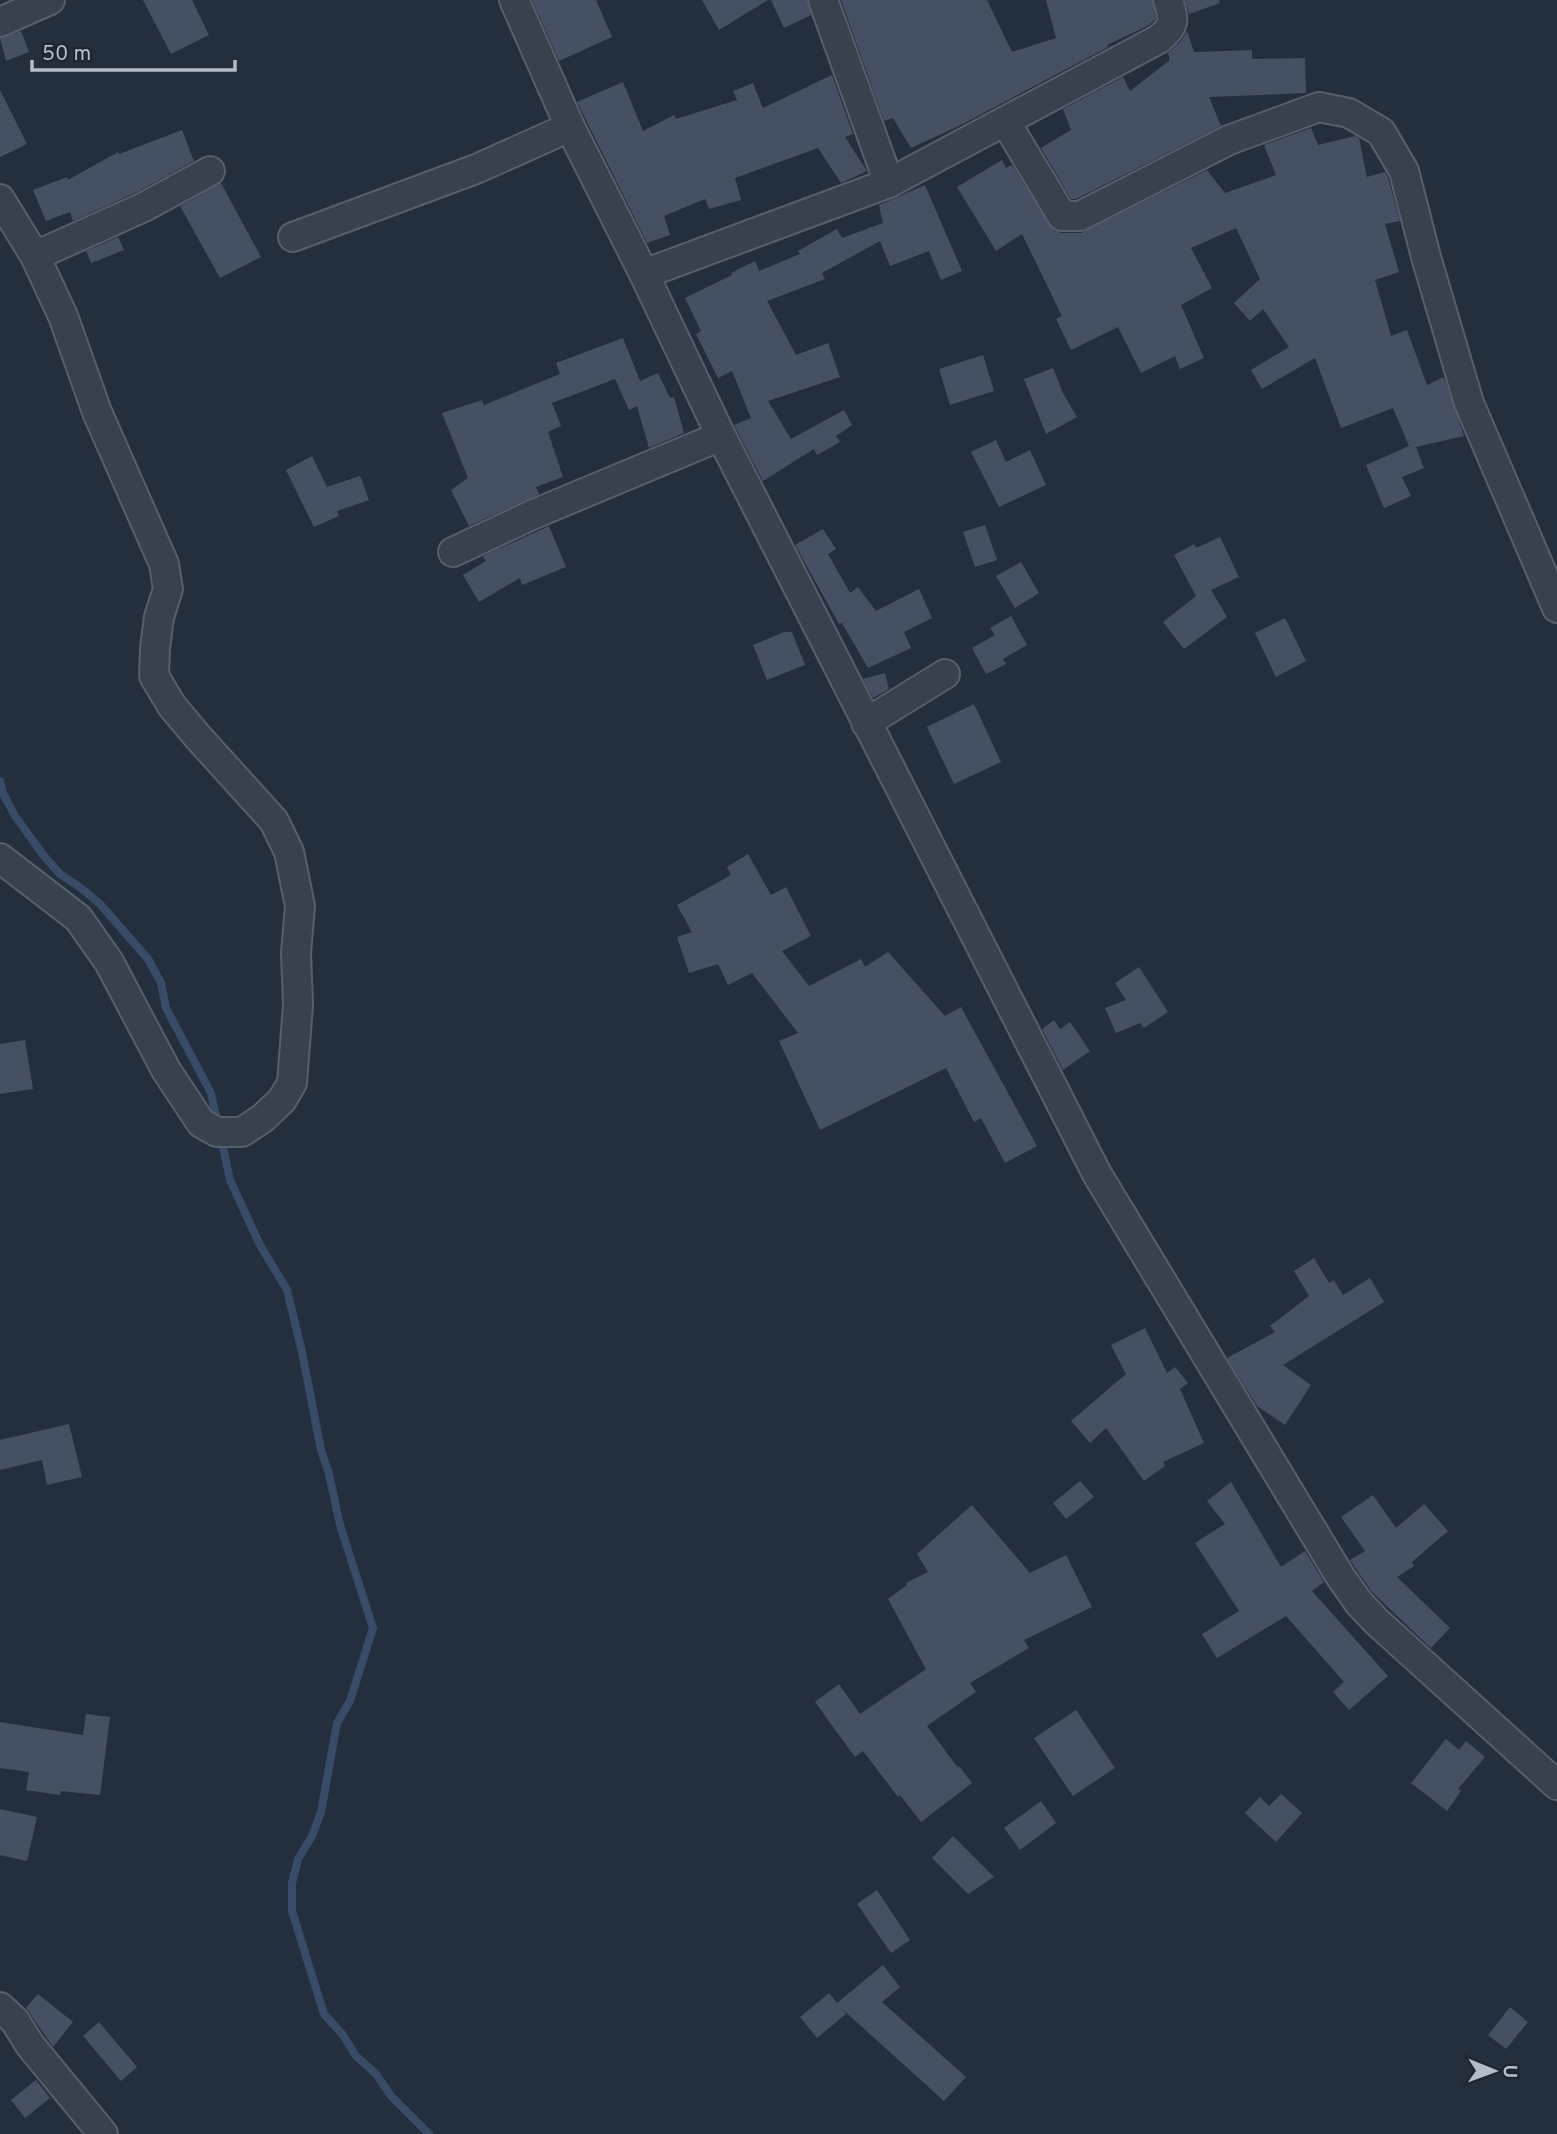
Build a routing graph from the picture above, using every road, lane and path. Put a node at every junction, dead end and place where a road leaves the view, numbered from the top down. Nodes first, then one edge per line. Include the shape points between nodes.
1 (50, 0) edge
2 (514, 0) edge
3 (823, 0) edge
4 (1168, 0) edge
5 (0, 22) edge
6 (1005, 121) junction
7 (570, 127) junction
8 (210, 171) dead end
9 (889, 183) junction
10 (0, 199) edge
11 (293, 237) dead end
12 (35, 256) junction
13 (644, 274) junction
14 (721, 436) junction
15 (453, 552) dead end
16 (1557, 608) edge
17 (945, 674) dead end
18 (866, 723) junction
19 (0, 858) edge
20 (1557, 1785) edge
21 (0, 2007) edge
22 (103, 2134) edge

1 - 5 street
2 - 7 street
3 - 9 street
4 - 6 street via 1174,18 1159,39
6 - 9 street
6 - 16 street via 1062,216 1069,218 1229,140 1319,107 1349,114 1381,132 1404,171 1469,403
7 - 11 street via 475,169
7 - 13 street
8 - 12 street via 144,207
9 - 13 street
10 - 12 street
12 - 19 street via 164,564 168,589 159,617 154,676 172,706 274,821 289,852 300,906 298,1005 292,1083 282,1100 242,1132 217,1132 201,1123 166,1070 109,962 78,918
13 - 14 street
14 - 15 street
14 - 18 street
17 - 18 street
18 - 20 street via 1097,1174 1340,1576 1377,1622
21 - 22 street

